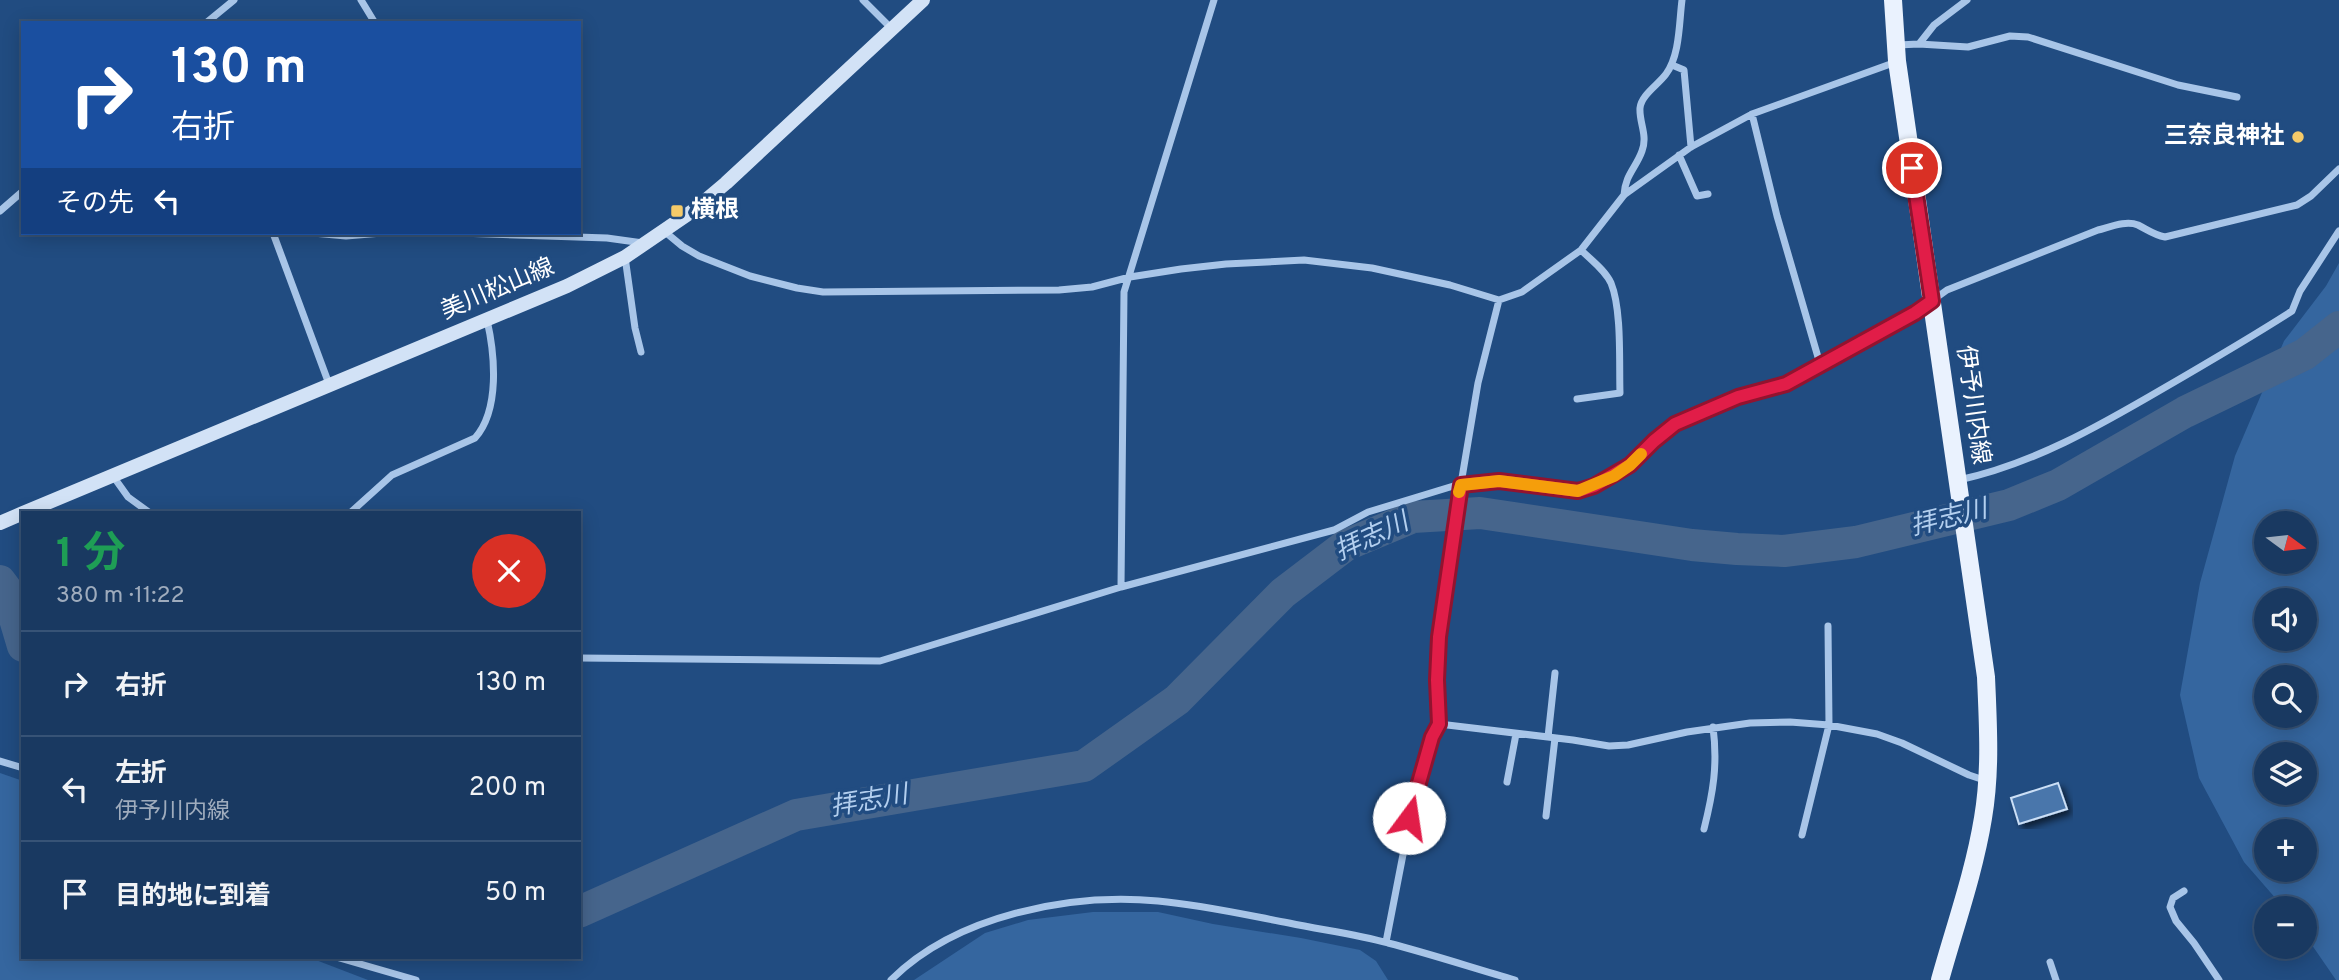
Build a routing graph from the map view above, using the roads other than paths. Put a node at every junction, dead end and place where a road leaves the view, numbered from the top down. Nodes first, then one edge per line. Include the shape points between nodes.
1 (233, 0) edge
2 (361, 0) edge
3 (863, 0) edge
4 (923, 0) edge
5 (1214, 0) edge
6 (1682, 0) edge
7 (1893, 0) edge
8 (1967, 0) edge
9 (208, 21) edge
10 (374, 21) edge
11 (892, 29) junction
12 (1919, 44) junction
13 (1897, 53) junction
14 (1672, 65) junction
15 (2237, 97) dead end
16 (1752, 114) junction
17 (1690, 147) junction
18 (1679, 155) junction
19 (2339, 169) edge
20 (21, 193) edge
21 (1708, 194) dead end
22 (1624, 195) junction
23 (0, 211) edge
24 (663, 230) junction
25 (2339, 231) edge
26 (274, 235) edge
27 (335, 235) edge
28 (358, 235) edge
29 (518, 235) edge
30 (643, 243) junction
31 (1581, 250) junction
32 (625, 257) junction
33 (1130, 276) junction
34 (1499, 300) junction
35 (1932, 301) junction
36 (487, 320) junction
37 (641, 352) dead end
38 (1820, 364) junction
39 (329, 384) junction
40 (1577, 399) dead end
41 (113, 476) junction
42 (1958, 485) junction
43 (1460, 488) junction
44 (28, 511) edge
45 (147, 511) edge
46 (352, 511) edge
47 (21, 514) edge
48 (0, 523) edge
49 (1121, 587) junction
50 (1828, 626) dead end
51 (581, 658) edge
52 (1555, 673) dead end
53 (1439, 724) junction
54 (1829, 725) junction
55 (1713, 727) junction
56 (1516, 734) junction
57 (1551, 737) junction
58 (0, 761) edge
59 (21, 767) edge
60 (1987, 781) junction
61 (1507, 782) dead end
62 (1546, 816) dead end
63 (1704, 829) dead end
64 (1802, 835) dead end
65 (2184, 891) dead end
66 (1386, 942) junction
67 (343, 959) edge
68 (2050, 962) dead end
69 (416, 980) edge
70 (891, 980) edge
71 (1516, 980) edge
72 (1940, 980) edge
73 (2056, 980) edge
74 (2218, 980) edge

1 - 9 street
2 - 10 street
3 - 11 street
4 - 11 main road, 美川松山線
5 - 33 street
6 - 14 street
7 - 13 main road, 伊予川内線
8 - 12 street via 1934,25
11 - 24 main road, 美川松山線 via 726,184
12 - 13 street
12 - 15 street via 1968,47 2010,36 2028,37 2178,85
13 - 16 street
13 - 35 main road, 伊予川内線
14 - 17 street via 1684,70
14 - 22 street via 1643,100 1640,109 1646,139 1625,181
16 - 17 street
16 - 38 street
17 - 18 street
18 - 21 street via 1697,196
18 - 22 street
19 - 35 street via 2297,205 2165,237 2131,223 2098,230 1947,289
20 - 23 street
22 - 31 street
24 - 30 main road, 美川松山線
24 - 33 street via 682,246 718,264 778,284 822,292 1059,290 1092,288
25 - 42 street via 2292,311 2258,334 2090,431
26 - 39 street
27 - 28 street
29 - 30 street
30 - 32 main road, 美川松山線
31 - 34 street via 1522,292
31 - 40 street via 1611,282 1620,393
32 - 36 main road, 美川松山線
32 - 37 street
33 - 34 street via 1304,260 1372,268
33 - 49 street via 1124,292
34 - 43 street via 1478,383
35 - 38 street
35 - 42 main road, 伊予川内線
36 - 39 main road, 美川松山線
36 - 46 street via 494,360 485,426 475,438 392,475
38 - 43 street via 1786,384 1738,397 1675,424 1630,465 1594,486 1578,491 1499,481
39 - 41 main road, 美川松山線
41 - 44 main road, 美川松山線
41 - 45 street via 128,497
42 - 60 main road, 伊予川内線 via 1986,677
43 - 49 street via 1368,512 1334,530
43 - 53 street via 1439,637
47 - 48 main road, 美川松山線
49 - 51 street via 880,662
50 - 54 street
52 - 57 street
53 - 56 street
53 - 66 street via 1414,799
54 - 55 street via 1790,722
54 - 60 street via 1877,734
54 - 64 street
55 - 57 street via 1628,746
55 - 63 street via 1714,786
56 - 57 street
56 - 61 street
57 - 62 street
58 - 59 street
60 - 72 main road, 伊予川内線 via 1978,847
65 - 74 street via 2173,898 2170,907
66 - 70 street via 1204,906 1093,900 1025,911 976,926 925,953
66 - 71 street
67 - 69 street
68 - 73 street

